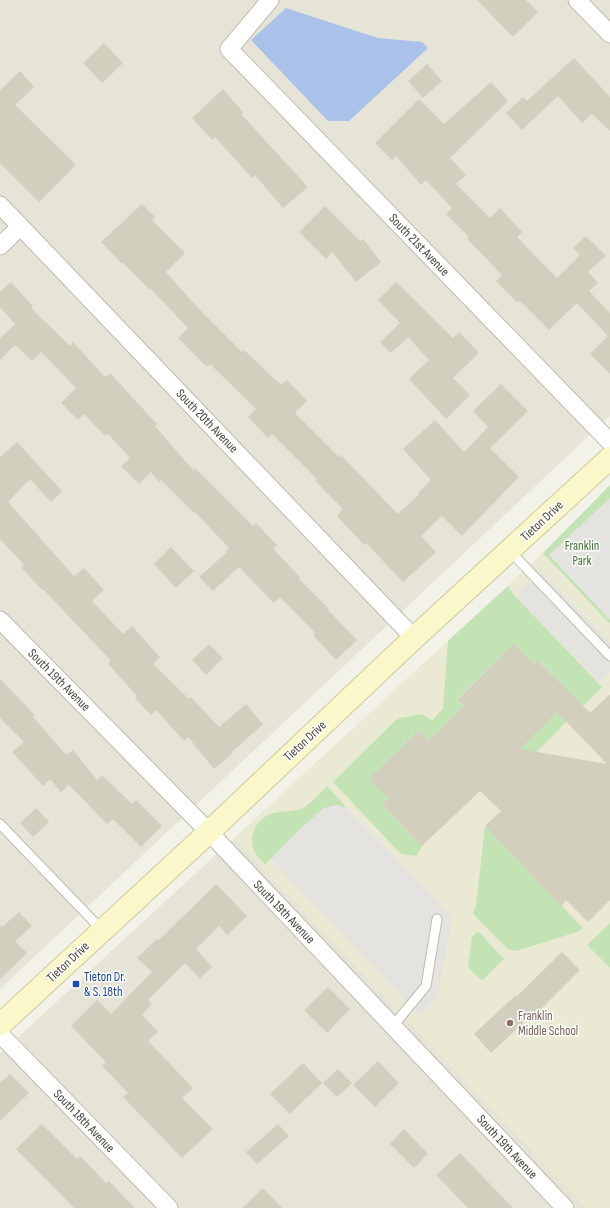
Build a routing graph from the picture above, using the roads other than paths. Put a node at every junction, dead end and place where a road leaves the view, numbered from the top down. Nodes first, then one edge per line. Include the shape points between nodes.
1 (270, 0) edge
2 (577, 0) edge
3 (610, 34) edge
4 (0, 205) edge
5 (20, 227) junction
6 (0, 246) edge
7 (610, 442) edge
8 (610, 458) edge
9 (510, 551) junction
10 (0, 620) edge
11 (414, 638) junction
12 (610, 656) edge
13 (0, 824) edge
14 (208, 832) junction
15 (437, 920) dead end
16 (102, 930) junction
17 (0, 1025) edge
18 (393, 1026) junction
19 (0, 1034) edge
20 (169, 1208) edge
21 (565, 1208) edge

1 - 7 street, South 21st Avenue via 229,49
2 - 3 street
4 - 5 street, South 20th Avenue
5 - 6 street
5 - 11 street, South 20th Avenue
8 - 9 main road, Tieton Drive
9 - 11 main road, Tieton Drive
9 - 12 lane
10 - 14 street, South 19th Avenue
11 - 14 main road, Tieton Drive
13 - 16 lane
14 - 16 main road, Tieton Drive
14 - 18 street, South 19th Avenue
15 - 18 lane via 426,986
16 - 17 main road, Tieton Drive
18 - 21 street, South 19th Avenue
19 - 20 street, South 18th Avenue

